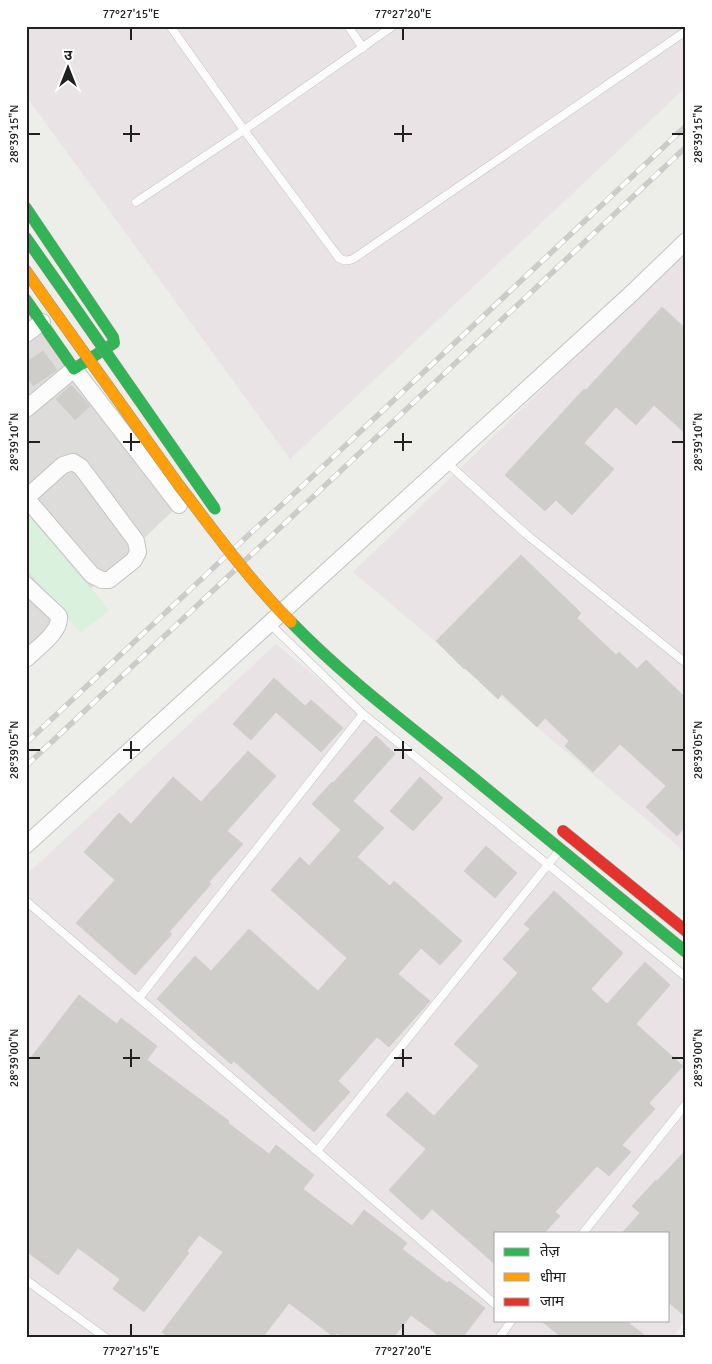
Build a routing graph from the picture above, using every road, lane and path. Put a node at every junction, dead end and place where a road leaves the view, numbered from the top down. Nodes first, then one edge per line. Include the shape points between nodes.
1 (170, 26) edge
2 (348, 26) edge
3 (393, 26) edge
4 (686, 31) edge
5 (363, 48) junction
6 (244, 130) junction
7 (136, 202) dead end
8 (26, 208) edge
9 (26, 238) edge
10 (681, 248) edge
11 (26, 271) edge
12 (26, 300) edge
13 (42, 322) junction
14 (26, 334) edge
15 (74, 368) junction
16 (26, 409) edge
17 (447, 463) junction
18 (26, 498) edge
19 (179, 504) dead end
20 (220, 515) dead end
21 (26, 585) edge
22 (286, 596) dead end
23 (298, 610) dead end
24 (270, 624) junction
25 (26, 659) edge
26 (686, 663) edge
27 (362, 714) junction
28 (554, 824) dead end
29 (26, 845) edge
30 (560, 849) junction
31 (548, 864) junction
32 (26, 901) edge
33 (686, 931) edge
34 (686, 952) edge
35 (686, 977) edge
36 (139, 998) junction
37 (686, 1104) edge
38 (317, 1151) junction
39 (583, 1232) edge
40 (26, 1280) edge
41 (494, 1302) edge
42 (511, 1322) edge
43 (106, 1338) edge
44 (499, 1338) edge

1 - 6 lane
2 - 5 lane
3 - 5 lane
4 - 6 lane via 348,261 339,258
5 - 6 lane
6 - 7 lane
8 - 15 main road via 113,337 114,342
9 - 20 main road, bridge
10 - 17 street
11 - 30 main road, bridge via 214,533 302,635
12 - 13 main road
13 - 14 street
13 - 15 main road
15 - 16 street
15 - 19 street
17 - 24 street
17 - 26 lane via 526,534
18 - 18 street via 63,465 73,462 81,467 136,541 138,552 134,560 109,580 92,575
21 - 25 street via 59,616 60,621 57,629
22 - 23 main road
24 - 27 lane
24 - 29 street
27 - 31 lane
27 - 36 lane
28 - 33 main road
30 - 31 lane
30 - 34 main road
31 - 35 lane
31 - 38 lane
32 - 36 lane
36 - 38 lane
37 - 39 lane
38 - 41 lane
40 - 43 lane
42 - 44 lane

